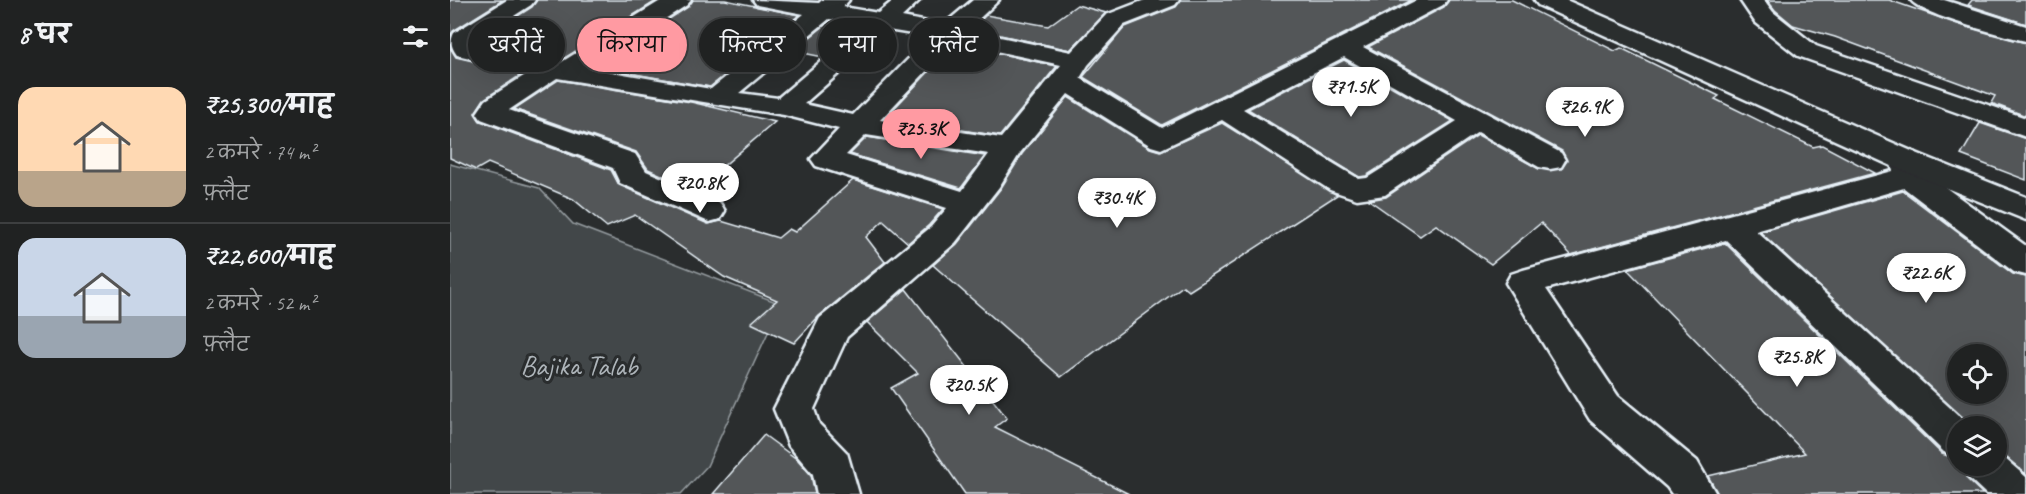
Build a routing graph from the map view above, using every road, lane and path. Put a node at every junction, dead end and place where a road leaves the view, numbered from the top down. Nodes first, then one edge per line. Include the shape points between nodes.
1 (523, 0) edge
2 (679, 0) edge
3 (765, 0) edge
4 (908, 0) edge
5 (987, 0) edge
6 (1435, 0) edge
7 (1546, 0) edge
8 (1582, 0) edge
9 (1752, 0) edge
10 (1923, 0) edge
11 (1144, 4) edge
12 (830, 6) edge
13 (496, 18) edge
14 (868, 18) edge
15 (886, 18) edge
16 (966, 18) edge
17 (2026, 34) edge
18 (468, 37) edge
19 (1343, 46) junction
20 (999, 49) edge
21 (468, 50) edge
22 (565, 67) edge
23 (1071, 71) junction
24 (556, 72) edge
25 (564, 72) edge
26 (824, 72) edge
27 (910, 72) edge
28 (716, 98) junction
29 (784, 107) junction
30 (1222, 108) junction
31 (1476, 121) junction
32 (858, 125) junction
33 (2026, 128) edge
34 (1008, 148) junction
35 (1550, 160) dead end
36 (1907, 168) junction
37 (2026, 188) edge
38 (969, 204) junction
39 (2026, 209) edge
40 (709, 211) dead end
41 (1732, 227) junction
42 (2026, 263) edge
43 (1947, 430) edge
44 (1996, 476) edge
45 (838, 494) edge
46 (1695, 494) edge
47 (2015, 494) edge

1 - 13 street
2 - 22 street
3 - 12 street
4 - 15 street
5 - 16 street
6 - 19 street
7 - 36 street
8 - 37 street via 1882,131
9 - 33 street via 1764,17 1807,51
10 - 17 street
11 - 23 street via 1115,20
12 - 14 street
12 - 28 street
18 - 21 street via 460,42
19 - 30 street
19 - 31 street
20 - 23 street
23 - 30 street via 1161,140
23 - 34 street
24 - 40 street via 496,106 491,113 624,161 631,168 631,176
25 - 28 street
26 - 29 street
27 - 32 street
28 - 29 street
29 - 32 street
30 - 31 street via 1341,183 1357,189 1374,188
31 - 35 street
32 - 34 street
32 - 38 street via 826,159
34 - 38 street
36 - 39 street
36 - 41 street
36 - 42 street
38 - 45 street via 944,235 833,328 794,409 803,434 832,466
41 - 43 street
41 - 46 street via 1523,283 1604,408 1683,474
44 - 47 street

